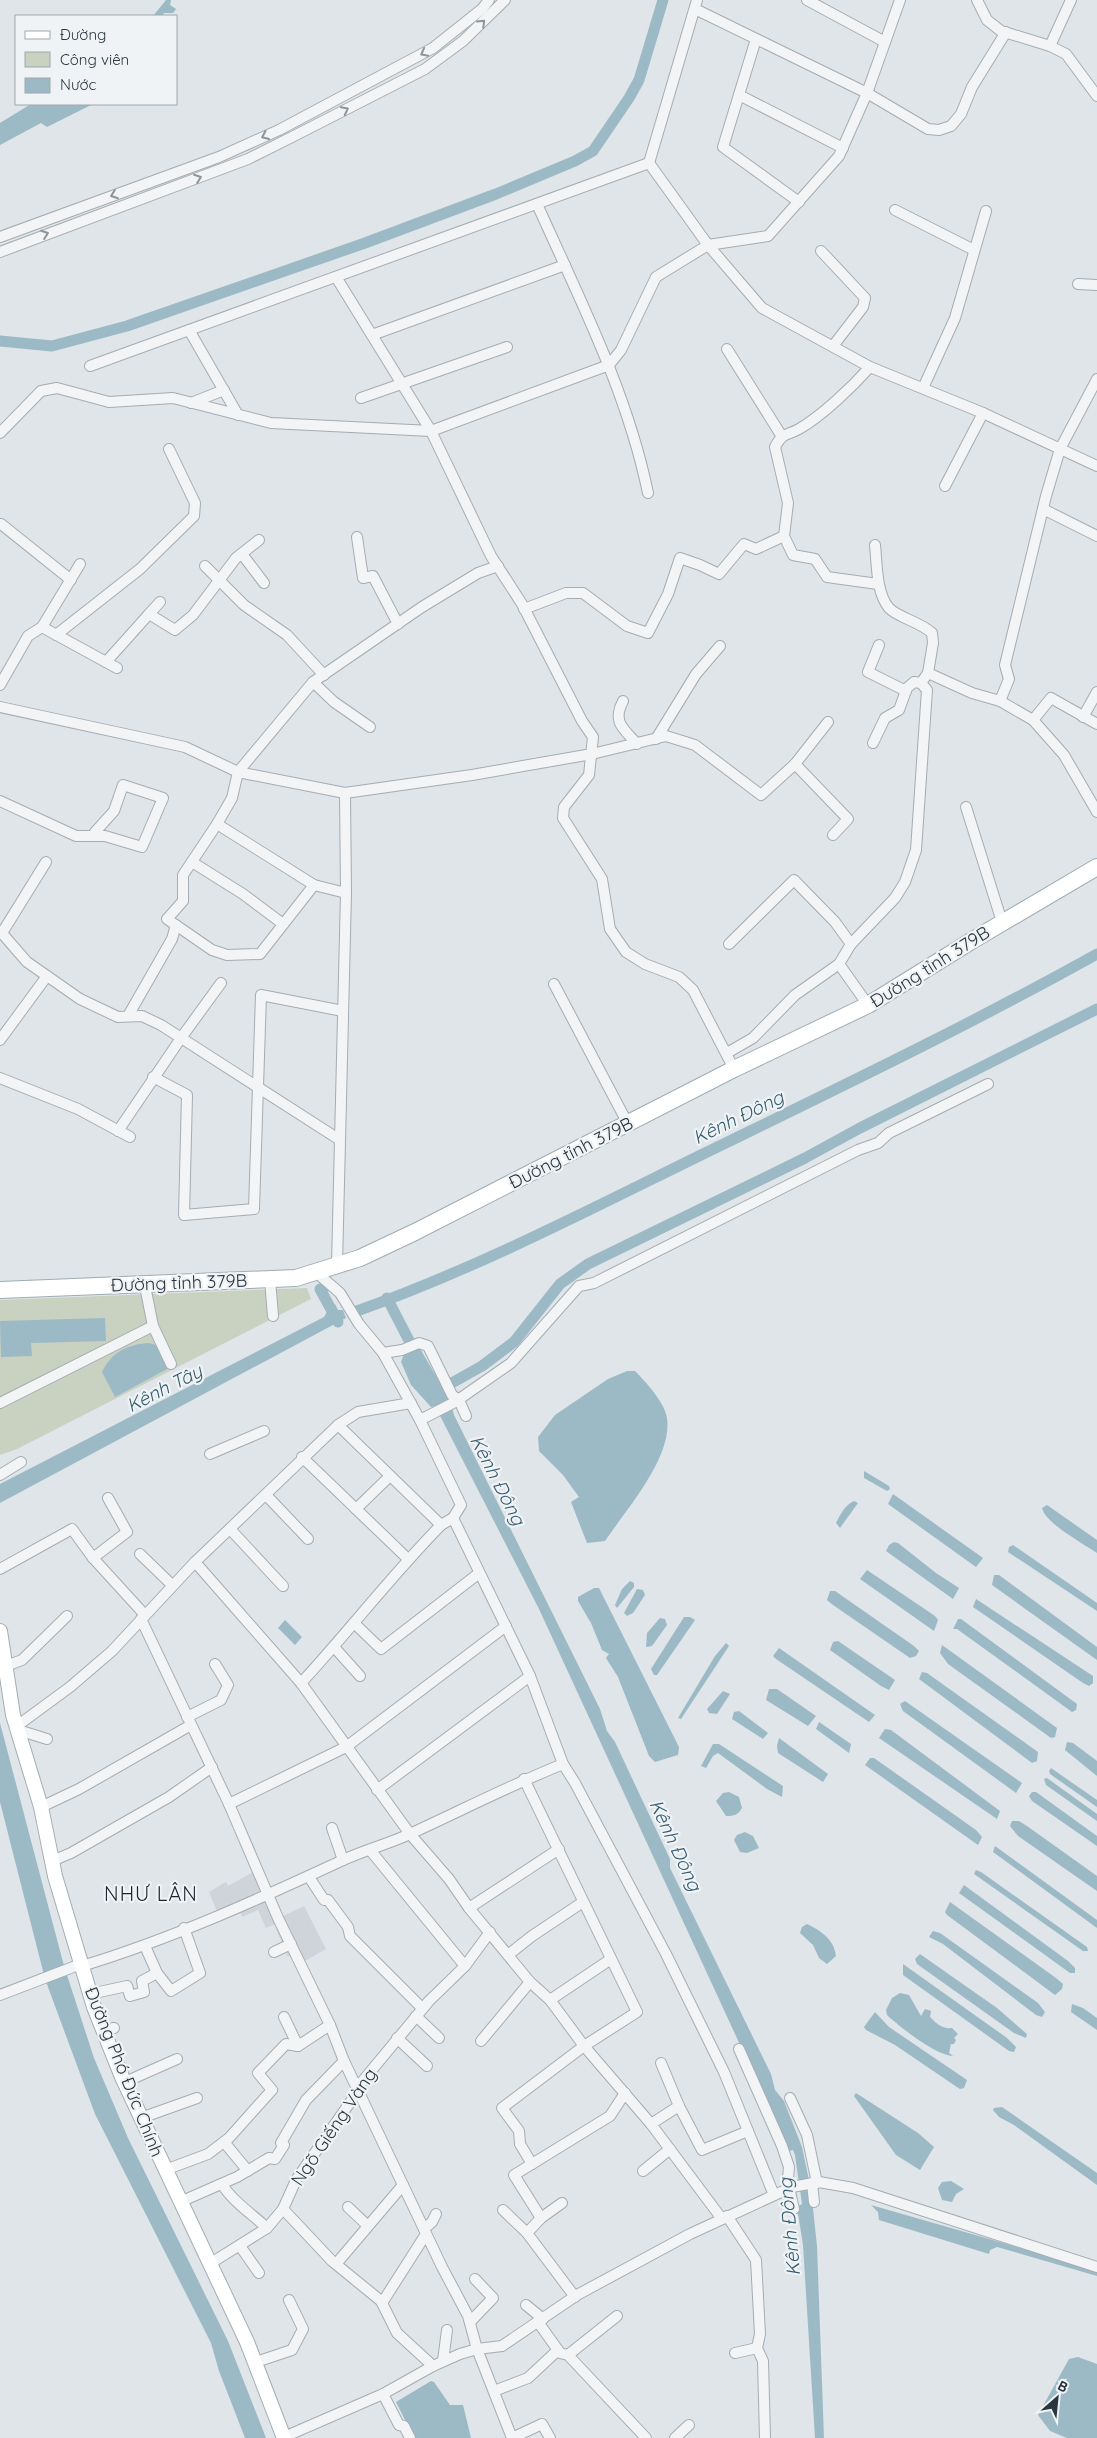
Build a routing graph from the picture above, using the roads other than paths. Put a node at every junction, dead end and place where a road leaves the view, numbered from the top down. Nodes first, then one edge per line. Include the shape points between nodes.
1 (489, 0) edge
2 (505, 0) edge
3 (807, 0) edge
4 (900, 0) edge
5 (977, 0) edge
6 (1070, 0) edge
7 (696, 5) edge
8 (1006, 32) junction
9 (756, 39) junction
10 (885, 42) junction
11 (1050, 46) junction
12 (867, 92) junction
13 (739, 95) junction
14 (1097, 96) edge
15 (286, 126) junction
16 (292, 137) junction
17 (843, 148) junction
18 (650, 163) junction
19 (799, 202) junction
20 (537, 204) junction
21 (895, 210) dead end
22 (986, 211) dead end
23 (57, 216) junction
24 (62, 228) junction
25 (0, 237) edge
26 (708, 245) junction
27 (974, 250) junction
28 (821, 251) dead end
29 (0, 252) edge
30 (565, 265) junction
31 (336, 277) junction
32 (1078, 284) dead end
33 (1097, 285) edge
34 (189, 330) junction
35 (372, 335) junction
36 (833, 346) junction
37 (507, 347) dead end
38 (727, 349) dead end
39 (609, 365) junction
40 (90, 366) dead end
41 (870, 367) junction
42 (1097, 379) edge
43 (402, 384) junction
44 (923, 388) junction
45 (224, 390) junction
46 (361, 398) dead end
47 (191, 403) junction
48 (983, 414) junction
49 (238, 415) junction
50 (431, 431) junction
51 (0, 432) edge
52 (781, 435) junction
53 (169, 449) dead end
54 (1060, 449) junction
55 (1097, 466) edge
56 (945, 486) dead end
57 (648, 493) dead end
58 (1043, 509) junction
59 (1, 524) edge
60 (784, 536) junction
61 (1097, 536) edge
62 (357, 537) dead end
63 (259, 540) dead end
64 (875, 545) dead end
65 (242, 554) junction
66 (80, 564) dead end
67 (205, 566) dead end
68 (498, 566) junction
69 (218, 579) junction
70 (71, 580) junction
71 (264, 582) dead end
72 (878, 584) junction
73 (160, 602) dead end
74 (524, 609) junction
75 (148, 614) junction
76 (398, 624) junction
77 (42, 626) junction
78 (56, 634) junction
79 (880, 645) dead end
80 (720, 646) dead end
81 (106, 662) junction
82 (117, 668) dead end
83 (928, 673) junction
84 (324, 675) junction
85 (313, 682) junction
86 (921, 683) junction
87 (0, 685) edge
88 (906, 691) junction
89 (1097, 692) edge
90 (623, 700) dead end
91 (1000, 702) junction
92 (0, 707) edge
93 (1083, 717) junction
94 (1033, 720) junction
95 (828, 722) dead end
96 (1097, 724) edge
97 (370, 727) dead end
98 (656, 739) junction
99 (873, 743) dead end
100 (637, 744) junction
101 (592, 754) junction
102 (795, 764) junction
103 (238, 772) junction
104 (345, 793) junction
105 (0, 801) edge
106 (966, 807) dead end
107 (1097, 812) edge
108 (217, 824) junction
109 (95, 832) dead end
110 (833, 835) dead end
111 (46, 862) dead end
112 (192, 862) junction
113 (1097, 867) edge
114 (314, 885) junction
115 (346, 893) junction
116 (1002, 922) junction
117 (283, 924) junction
118 (176, 925) junction
119 (1, 932) edge
120 (729, 944) dead end
121 (851, 944) junction
122 (839, 964) junction
123 (47, 976) junction
124 (222, 983) dead end
125 (554, 984) dead end
126 (868, 1006) junction
127 (343, 1011) junction
128 (128, 1016) junction
129 (181, 1038) junction
130 (0, 1040) edge
131 (727, 1053) junction
132 (734, 1069) junction
133 (153, 1077) junction
134 (0, 1078) edge
135 (988, 1084) dead end
136 (259, 1088) junction
137 (628, 1124) junction
138 (118, 1131) junction
139 (130, 1137) dead end
140 (340, 1140) junction
141 (337, 1265) junction
142 (317, 1273) junction
143 (270, 1279) junction
144 (145, 1286) junction
145 (0, 1290) edge
146 (273, 1316) dead end
147 (153, 1326) junction
148 (384, 1353) junction
149 (172, 1364) dead end
150 (457, 1401) junction
151 (0, 1403) edge
152 (411, 1403) junction
153 (466, 1416) dead end
154 (420, 1420) junction
155 (338, 1425) junction
156 (264, 1431) dead end
157 (210, 1454) dead end
158 (302, 1457) junction
159 (21, 1462) dead end
160 (0, 1475) edge
161 (390, 1476) junction
162 (266, 1495) junction
163 (108, 1498) dead end
164 (356, 1509) junction
165 (453, 1518) junction
166 (441, 1525) junction
167 (230, 1529) junction
168 (308, 1539) dead end
169 (140, 1554) dead end
170 (93, 1558) junction
171 (408, 1559) junction
172 (195, 1562) junction
173 (0, 1569) edge
174 (478, 1574) junction
175 (172, 1585) junction
176 (283, 1586) dead end
177 (67, 1616) dead end
178 (143, 1617) junction
179 (354, 1623) junction
180 (506, 1626) junction
181 (0, 1631) edge
182 (334, 1647) junction
183 (215, 1664) dead end
184 (6, 1666) junction
185 (360, 1676) dead end
186 (530, 1676) junction
187 (301, 1683) junction
188 (188, 1721) junction
189 (18, 1728) junction
190 (47, 1739) dead end
191 (346, 1747) junction
192 (563, 1764) junction
193 (212, 1767) junction
194 (524, 1779) junction
195 (377, 1790) junction
196 (229, 1804) junction
197 (41, 1807) junction
198 (332, 1828) dead end
199 (410, 1834) junction
200 (559, 1849) junction
201 (370, 1850) junction
202 (343, 1860) junction
203 (52, 1861) junction
204 (309, 1877) junction
205 (268, 1894) junction
206 (583, 1902) junction
207 (469, 1908) junction
208 (184, 1928) junction
209 (490, 1932) junction
210 (291, 1944) junction
211 (145, 1946) junction
212 (274, 1952) dead end
213 (508, 1955) junction
214 (612, 1959) junction
215 (82, 1965) junction
216 (465, 1966) junction
217 (157, 1974) junction
218 (530, 1982) junction
219 (90, 1994) junction
220 (0, 1995) edge
221 (550, 2000) junction
222 (422, 2008) junction
223 (284, 2016) dead end
224 (330, 2025) junction
225 (397, 2038) junction
226 (439, 2038) dead end
227 (481, 2041) dead end
228 (584, 2046) junction
229 (300, 2047) junction
230 (739, 2049) dead end
231 (176, 2059) dead end
232 (344, 2061) junction
233 (661, 2063) dead end
234 (427, 2066) dead end
235 (124, 2082) junction
236 (358, 2091) junction
237 (625, 2093) junction
238 (197, 2098) dead end
239 (790, 2098) dead end
240 (678, 2106) junction
241 (141, 2118) junction
242 (651, 2124) junction
243 (748, 2131) junction
244 (224, 2142) junction
245 (670, 2149) junction
246 (532, 2164) junction
247 (165, 2170) junction
248 (248, 2171) junction
249 (643, 2171) dead end
250 (815, 2183) junction
251 (222, 2184) junction
252 (403, 2185) junction
253 (789, 2188) junction
254 (774, 2194) junction
255 (180, 2202) junction
256 (814, 2202) dead end
257 (562, 2203) dead end
258 (348, 2208) dead end
259 (283, 2209) junction
260 (794, 2209) dead end
261 (503, 2210) dead end
262 (436, 2214) dead end
263 (541, 2218) junction
264 (725, 2218) junction
265 (368, 2226) junction
266 (267, 2228) junction
267 (425, 2232) junction
268 (527, 2234) junction
269 (240, 2246) junction
270 (212, 2263) junction
271 (336, 2264) junction
272 (1097, 2267) edge
273 (259, 2273) dead end
274 (475, 2279) dead end
275 (574, 2297) junction
276 (289, 2300) dead end
277 (382, 2304) junction
278 (526, 2305) dead end
279 (617, 2316) dead end
280 (540, 2320) junction
281 (470, 2322) junction
282 (447, 2330) dead end
283 (477, 2348) junction
284 (758, 2348) junction
285 (558, 2350) junction
286 (735, 2353) dead end
287 (568, 2355) junction
288 (443, 2361) junction
289 (256, 2362) junction
290 (433, 2366) junction
291 (494, 2391) junction
292 (383, 2394) junction
293 (689, 2425) dead end
294 (284, 2437) edge
295 (410, 2438) edge
296 (512, 2438) edge
297 (550, 2438) edge
298 (646, 2438) edge
299 (675, 2438) edge
300 (765, 2438) edge

1 -> 15 street via 433,48
16 -> 2 street via 425,69 463,41
3 - 10 street
4 - 10 street
5 - 8 street via 987,20
6 - 11 street
7 - 9 street
7 - 18 street
8 - 11 street
8 - 12 street via 972,87 961,114 951,126 928,129
9 - 12 street
9 - 13 street
10 - 12 street
11 - 14 street via 1070,59
12 - 17 street
13 - 17 street
13 - 19 street via 723,147
15 - 16 street
15 -> 23 street via 219,157
24 -> 16 street via 248,159
17 - 19 street
18 - 20 street
18 - 26 street
19 - 26 street via 768,236
20 - 30 street
20 - 31 street
21 - 27 street
22 - 27 street
23 - 24 street
23 - 25 street
29 -> 24 street
26 - 36 street via 762,308
26 - 39 street via 656,277 621,350
27 - 44 street via 955,318
28 - 36 street via 865,298 863,307
30 - 35 street
30 - 39 street
31 - 34 street
31 - 35 street
32 - 33 street
34 - 40 street
34 - 45 street
35 - 43 street
36 - 41 street
37 - 43 street
38 - 52 street
39 - 50 street
39 - 57 street via 640,453
41 - 44 street
41 - 52 street via 852,387 798,429
42 - 54 street
43 - 46 street
43 - 50 street
44 - 48 street
45 - 47 street
45 - 49 street
47 - 49 street
47 - 51 street via 173,398 109,402 57,388 49,389 41,391
48 - 54 street
48 - 56 street
49 - 50 street via 272,423
50 - 68 street
52 - 60 street via 775,447 788,503
53 - 78 street via 195,504 194,516 140,569
54 - 55 street
54 - 58 street
58 - 61 street
58 - 91 street via 1005,665 1009,679
59 - 70 street
60 - 72 street via 793,555 815,559 827,577
60 - 74 street via 756,549 744,544 719,574 680,558 668,594 648,633 627,626 583,593 566,593
62 - 76 street via 363,578 373,576
63 - 65 street
64 - 72 street
65 - 69 street
65 - 71 street
66 - 70 street
67 - 69 street
68 - 74 street
68 - 76 street via 478,573
69 - 75 street via 193,614 175,630
69 - 84 street via 244,605 287,635
70 - 77 street
72 - 83 street via 889,608 924,626 932,634
73 - 75 street
74 - 101 street via 593,737
75 - 81 street
76 - 84 street
77 - 78 street
77 - 87 street via 28,636
78 - 81 street
79 - 88 street via 868,672
80 - 98 street via 696,674
81 - 82 street
83 - 86 street
83 - 91 street via 972,694
84 - 85 street
85 - 97 street via 334,702
85 - 103 street
86 - 88 street via 914,682
86 - 121 street via 927,690 916,850 905,882 895,898
88 - 99 street via 899,710 885,718
89 - 93 street
90 - 100 street via 617,718
91 - 94 street
92 - 103 street via 185,747
93 - 94 street via 1050,698
93 - 96 street
94 - 107 street via 1064,755
95 - 102 street
98 - 100 street
98 - 102 street via 666,736 696,745 761,795
100 - 101 street
101 - 104 street
101 - 131 street via 589,775 564,806 563,818 602,879 610,929 626,952 645,964 680,977 693,990
102 - 110 street via 848,819
103 - 104 street
103 - 108 street via 232,798
104 - 115 street
105 - 109 street via 76,836 105,836 142,847 163,798 123,785 114,811
106 - 116 street
108 - 112 street
108 - 114 street
111 - 119 street
112 - 117 street
112 - 118 street via 183,875 183,901 168,919
113 - 116 main road, Đường tỉnh 379B
114 - 115 street
114 - 117 street
115 - 127 street
116 - 126 main road, Đường tỉnh 379B
117 - 118 street via 260,954 227,955 212,950
118 - 128 street via 172,939
119 - 123 street via 27,962
120 - 121 street via 794,880 835,922
121 - 122 street
122 - 126 street
122 - 131 street via 795,995 753,1038
123 - 128 street via 80,999 118,1017
123 - 130 street
124 - 129 street
125 - 137 street
126 - 132 main road, Đường tỉnh 379B
127 - 136 street via 261,995
127 - 140 street
128 - 129 street via 142,1016
129 - 133 street
129 - 136 street
131 - 132 street
132 - 137 main road, Đường tỉnh 379B
133 - 136 street via 187,1095 184,1215 254,1209
133 - 138 street
134 - 138 street via 78,1109
135 - 150 street via 890,1133 878,1143 858,1150 594,1283 579,1286 511,1363
136 - 140 street
137 - 141 main road, Đường tỉnh 379B via 415,1232 360,1258
138 - 139 street
140 - 141 street
141 - 142 main road, Đường tỉnh 379B
142 - 143 main road, Đường tỉnh 379B
142 - 148 street via 340,1293 359,1324
143 - 144 main road, Đường tỉnh 379B
143 - 146 street
144 - 145 main road, Đường tỉnh 379B
144 - 147 street
147 - 149 street
147 - 151 street
148 - 150 street via 419,1343 428,1346
148 - 152 street
150 - 153 street
150 - 154 street
152 - 154 street
152 - 155 street via 358,1412
154 - 165 street via 460,1505
155 - 158 street
155 - 161 street
156 - 157 street
158 - 162 street
158 - 164 street
159 - 160 street
161 - 164 street
161 - 166 street
162 - 167 street
162 - 168 street
163 - 170 street via 127,1532
164 - 171 street
165 - 166 street
165 - 174 street
166 - 171 street
167 - 172 street
167 - 176 street
169 - 175 street
170 - 173 street via 72,1529
170 - 178 street
171 - 179 street
172 - 175 street
172 - 187 street
174 - 179 street via 381,1649
174 - 180 street
175 - 178 street
177 - 184 street via 22,1660
178 - 188 street
178 - 189 street via 112,1651
179 - 182 street
180 - 186 street
180 - 191 street
181 - 184 main road, Đường Phó Đức Chính
182 - 185 street
182 - 187 street
183 - 188 street via 228,1685 221,1700
184 - 189 main road, Đường Phó Đức Chính
186 - 192 street
186 - 195 street
187 - 191 street
188 - 193 street
188 - 197 street via 78,1789
189 - 190 street
189 - 197 main road, Đường Phó Đức Chính
191 - 195 street
191 - 196 street
192 - 194 street
192 - 243 street via 666,1954 724,2072
193 - 196 street
193 - 203 street via 169,1797
194 - 199 street
194 - 200 street
195 - 199 street
196 - 205 street
197 - 203 main road, Đường Phó Đức Chính
198 - 202 street
199 - 201 street
199 - 207 street
200 - 206 street
200 - 207 street
201 - 202 street
201 - 216 street
202 - 204 street
203 - 215 main road, Đường Phó Đức Chính
204 - 205 street
204 - 222 street via 348,1927 350,1936
205 - 208 street
205 - 210 street
206 - 213 street
206 - 214 street
207 - 209 street
208 - 211 street
208 - 217 street via 200,1973 170,1991
209 - 213 street
209 - 216 street, Ngõ Giếng Vàng
210 - 212 street
210 - 224 street
211 - 215 street
211 - 217 street
213 - 218 street
214 - 221 street
214 - 228 street via 637,2012
215 - 219 main road, Đường Phó Đức Chính
215 - 220 street
216 - 222 street, Ngõ Giếng Vàng
217 - 219 street via 142,1981 144,1992 130,1996 127,1986
218 - 221 street
218 - 227 street
219 - 235 main road, Đường Phó Đức Chính via 109,2029
221 - 228 street
222 - 225 street, Ngõ Giếng Vàng
222 - 226 street
223 - 229 street
224 - 229 street
224 - 232 street
225 - 234 street
225 - 236 street, Ngõ Giếng Vàng
228 - 237 street
228 - 246 street via 502,2108 519,2131 520,2144
229 - 244 street via 286,2044 258,2073 272,2090
230 - 253 street via 782,2146 789,2167
231 - 235 street
232 - 236 street
232 - 248 street via 306,2100 275,2159 269,2158
233 - 240 street
235 - 241 main road, Đường Phó Đức Chính
236 - 252 street
236 - 259 street, Ngõ Giếng Vàng via 296,2180
237 - 242 street
237 - 246 street via 610,2116
238 - 241 street
239 - 250 street via 808,2140
240 - 242 street
240 - 243 street via 702,2150
241 - 247 main road, Đường Phó Đức Chính
242 - 245 street
243 - 254 street
244 - 247 street via 208,2154
244 - 248 street
245 - 249 street
245 - 264 street
246 - 263 street via 514,2175
247 - 255 main road, Đường Phó Đức Chính
248 - 251 street
250 - 253 street
250 - 256 street
250 - 272 street via 853,2188
251 - 255 street
251 - 266 street via 228,2195
252 - 265 street
252 - 267 street
253 - 254 street
253 - 260 street
254 - 264 street
255 - 270 main road, Đường Phó Đức Chính
257 - 263 street
258 - 265 street
259 - 266 street, Ngõ Giếng Vàng
259 - 271 street
261 - 268 street
262 - 267 street
263 - 268 street
264 - 275 street
264 - 284 street via 756,2260
265 - 271 street
266 - 269 street, Ngõ Giếng Vàng
267 - 277 street
267 - 281 street
268 - 275 street
269 - 270 street, Ngõ Giếng Vàng
269 - 273 street
270 - 289 main road, Đường Phó Đức Chính
271 - 277 street
274 - 281 street via 493,2298
275 - 280 street
276 - 289 street via 303,2329 292,2350
277 - 290 street via 397,2333
278 - 280 street
279 - 287 street
280 - 283 street via 502,2346
280 - 285 street
281 - 283 street
282 - 288 street
283 - 288 street
283 - 291 street
284 - 286 street
284 - 300 street via 763,2361
285 - 287 street
285 - 291 street via 528,2378
287 - 298 street
288 - 290 street
289 - 294 main road, Đường Phó Đức Chính
290 - 292 street
291 - 296 street
292 - 294 street
292 - 295 street via 399,2425 404,2426
293 - 299 street
296 - 297 street via 542,2424

